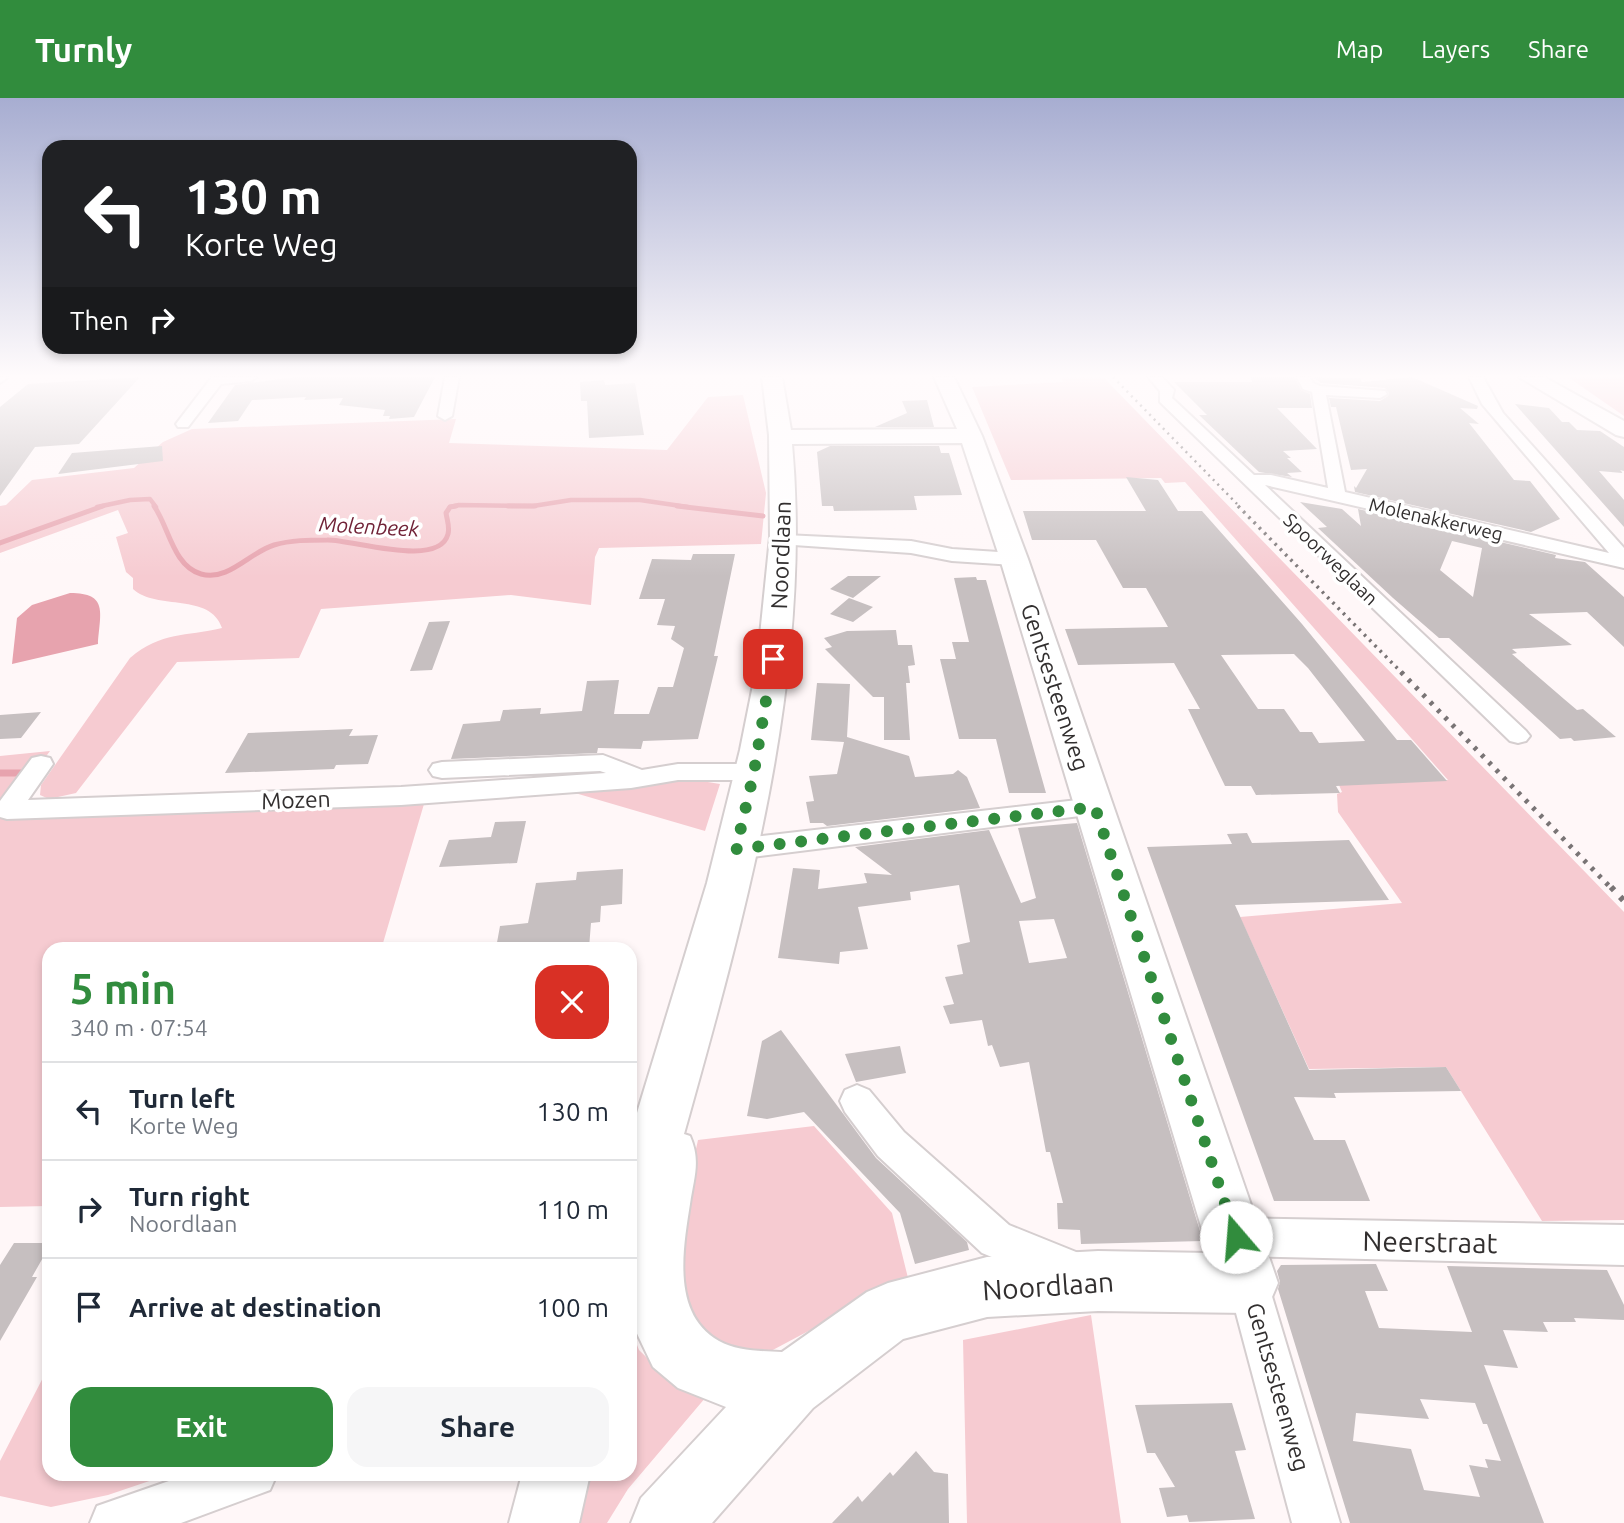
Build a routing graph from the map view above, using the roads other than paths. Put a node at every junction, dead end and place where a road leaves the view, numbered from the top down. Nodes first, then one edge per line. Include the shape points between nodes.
1 (781, 444) edge
2 (974, 444) edge
3 (1211, 444) edge
4 (1328, 444) edge
5 (1522, 444) edge
6 (1248, 480) junction
7 (1338, 497) junction
8 (785, 540) junction
9 (1014, 559) junction
10 (1624, 561) edge
11 (1518, 736) dead end
12 (41, 764) dead end
13 (442, 769) dead end
14 (754, 772) junction
15 (640, 779) junction
16 (1095, 807) junction
17 (736, 849) junction
18 (693, 1019) junction
19 (856, 1101) dead end
20 (637, 1199) edge
21 (1624, 1245) edge
22 (1242, 1260) junction
23 (1098, 1281) junction
24 (790, 1385) junction
25 (234, 1481) edge
26 (554, 1481) edge
27 (114, 1523) edge
28 (544, 1523) edge
29 (666, 1523) edge
30 (1316, 1523) edge

1 - 8 street, Noordlaan
2 - 9 street, Gentsesteenweg
3 - 6 street, Spoorweglaan
4 - 7 street
5 - 10 street
6 - 7 street, Molenakkerweg via 1272,480
6 - 11 street, Spoorweglaan
7 - 10 street, Molenakkerweg
8 - 9 street
8 - 14 street, Noordlaan via 783,589
9 - 16 street, Gentsesteenweg
12 - 15 street, Mozen via 7,810 401,796
13 - 15 street via 603,762
14 - 15 street, Mozen via 678,772
14 - 17 street, Noordlaan
16 - 17 street
16 - 22 street, Gentsesteenweg
17 - 18 street, Noordlaan
18 - 20 street, Noordlaan
18 - 24 street, Noordlaan via 653,1270 661,1322 678,1348 704,1368 736,1379
19 - 23 street via 891,1144 996,1239
21 - 22 street, Neerstraat
22 - 23 street, Noordlaan
22 - 30 street, Gentsesteenweg
23 - 24 street, Noordlaan via 987,1287 888,1313
24 - 29 street, Noordlaan
25 - 27 street
26 - 28 street

